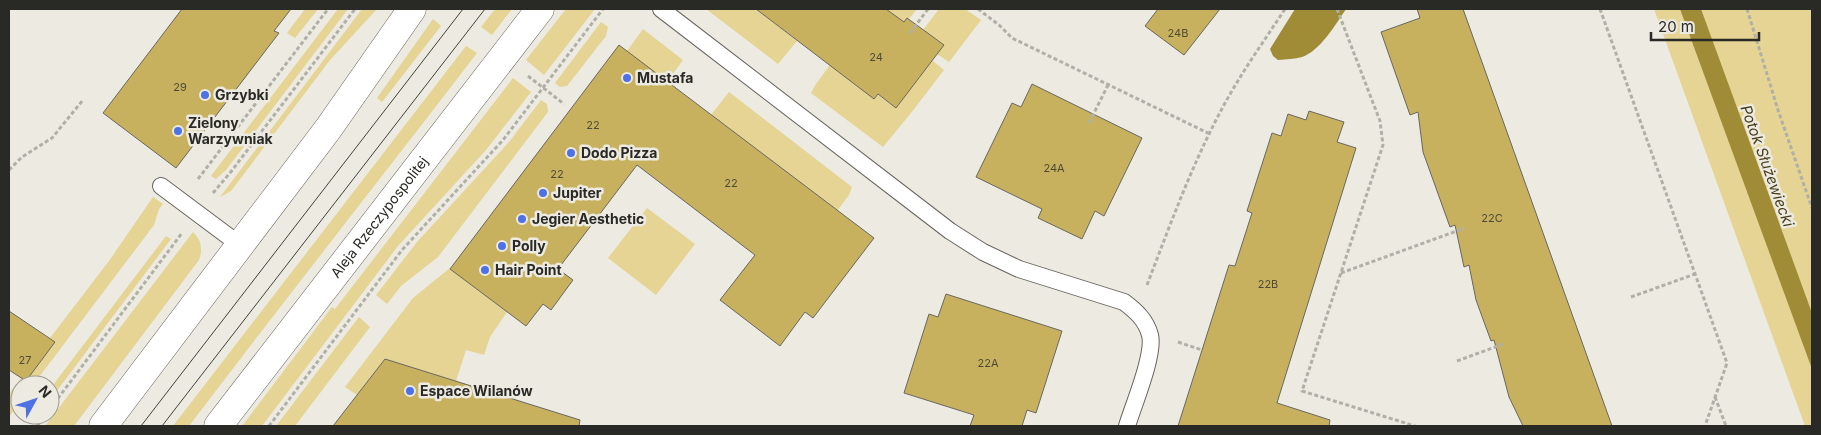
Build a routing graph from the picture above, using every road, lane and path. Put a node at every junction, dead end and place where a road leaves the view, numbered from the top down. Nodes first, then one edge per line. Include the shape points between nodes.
1 (328, 9) edge
2 (355, 9) edge
3 (412, 9) edge
4 (540, 9) edge
5 (603, 9) edge
6 (661, 9) edge
7 (928, 9) edge
8 (978, 9) edge
9 (1284, 9) edge
10 (1337, 9) edge
11 (1600, 9) edge
12 (1746, 9) edge
13 (910, 32) dead end
14 (527, 76) dead end
15 (1108, 85) junction
16 (543, 88) junction
17 (83, 100) dead end
18 (564, 104) dead end
19 (1088, 123) dead end
20 (1210, 134) junction
21 (9, 170) edge
22 (192, 185) dead end
23 (162, 186) dead end
24 (207, 200) dead end
25 (1812, 208) edge
26 (1465, 228) dead end
27 (183, 231) dead end
28 (240, 245) junction
29 (1341, 273) junction
30 (1695, 274) junction
31 (1145, 288) dead end
32 (1631, 297) dead end
33 (1177, 342) dead end
34 (1506, 343) dead end
35 (1202, 350) dead end
36 (1457, 361) dead end
37 (60, 396) edge
38 (1715, 397) junction
39 (103, 426) edge
40 (218, 426) edge
41 (269, 426) edge
42 (1127, 426) edge
43 (1415, 426) edge
44 (1705, 426) edge
45 (1726, 426) edge

1 - 22 path
2 - 24 path
3 - 28 street
4 - 40 street, Aleja Rzeczypospolitej
5 - 16 path
6 - 42 lane via 950,231 1019,269 1124,302 1137,312 1150,337 1150,351
7 - 13 path
8 - 15 path via 1012,38
9 - 20 path
10 - 29 path via 1380,121 1383,145
11 - 30 path
12 - 25 path
14 - 16 path
15 - 19 path
15 - 20 path
16 - 18 path
16 - 41 path via 492,153 402,250
17 - 21 path via 52,138
20 - 31 path via 1188,178
23 - 28 lane
26 - 29 path
27 - 37 path
28 - 39 street
29 - 43 path via 1302,390
30 - 32 path
30 - 38 path via 1727,363
33 - 35 path
34 - 36 path
38 - 44 path
38 - 45 path

